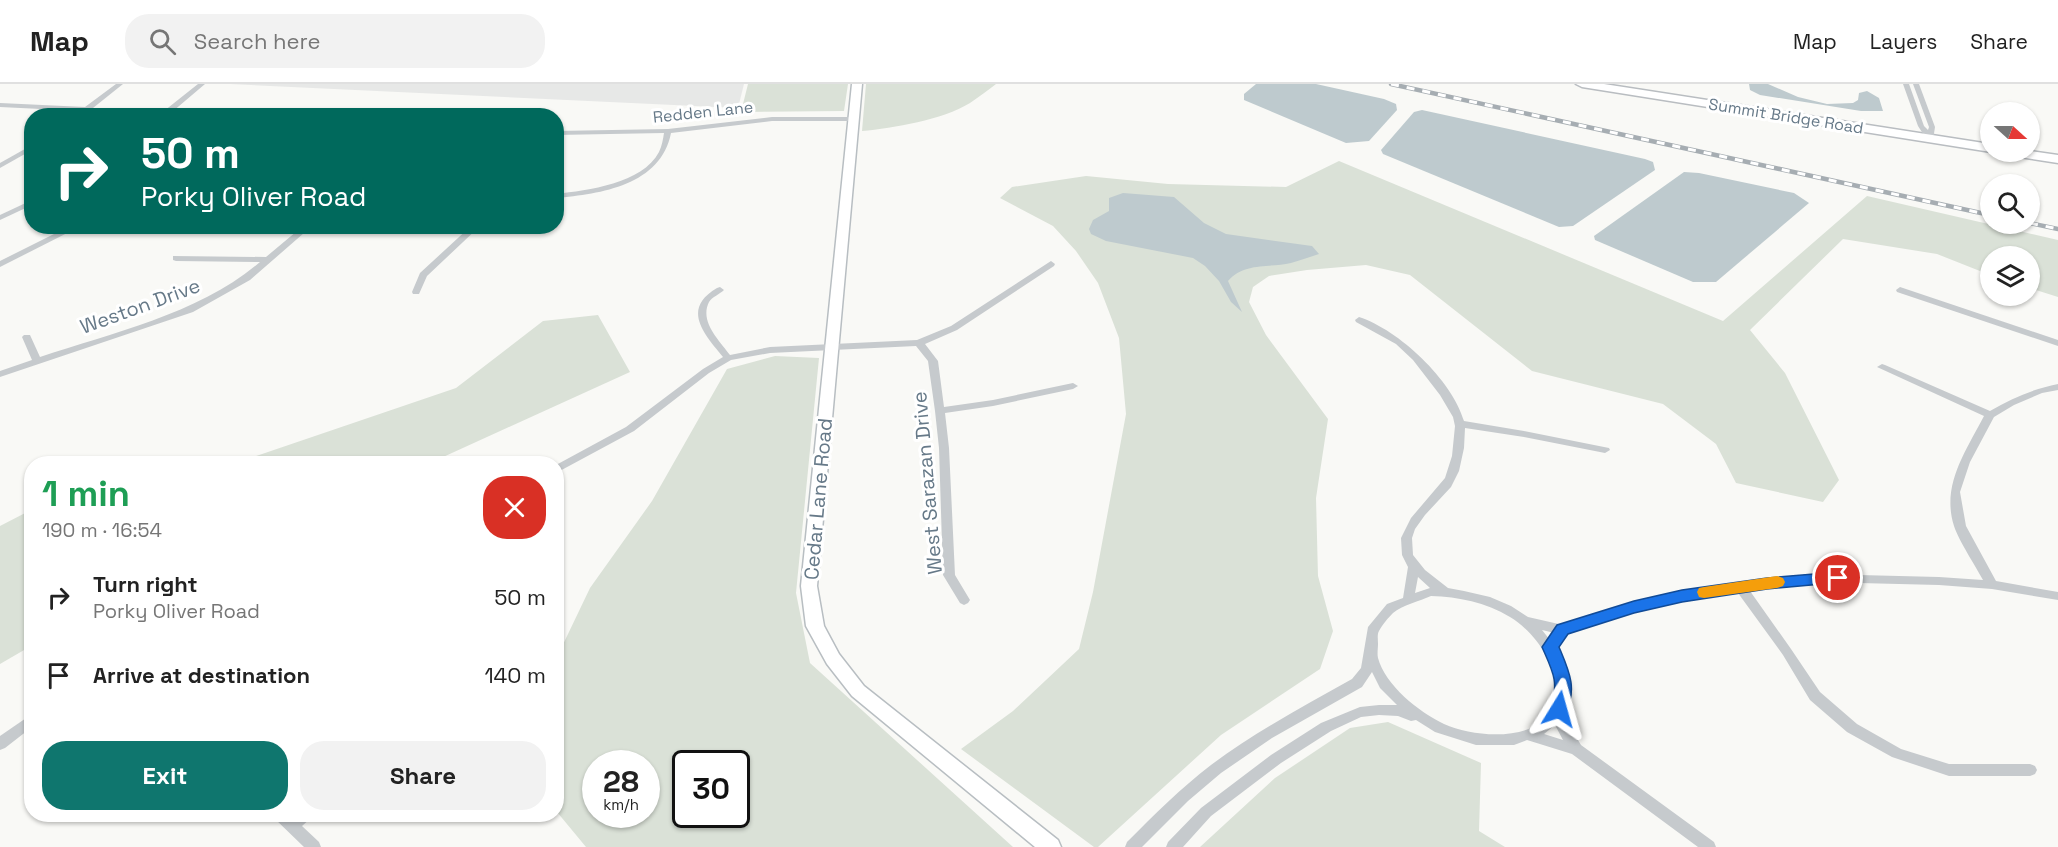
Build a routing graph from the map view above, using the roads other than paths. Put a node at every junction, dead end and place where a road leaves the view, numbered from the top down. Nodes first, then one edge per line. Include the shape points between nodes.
1 (120, 84) edge
2 (202, 84) edge
3 (858, 84) edge
4 (1582, 84) edge
5 (1906, 84) edge
6 (1916, 84) edge
7 (0, 105) edge
8 (42, 108) edge
9 (89, 108) edge
10 (172, 108) edge
11 (852, 119) junction
12 (668, 131) junction
13 (564, 133) edge
14 (1930, 138) junction
15 (1980, 146) edge
16 (24, 152) edge
17 (2040, 156) edge
18 (2058, 159) edge
19 (1, 165) edge
20 (564, 195) edge
21 (24, 206) edge
22 (0, 218) edge
23 (61, 234) edge
24 (299, 234) edge
25 (467, 234) edge
26 (176, 258) dead end
27 (269, 260) junction
28 (0, 264) edge
29 (1051, 264) dead end
30 (720, 290) dead end
31 (1900, 290) dead end
32 (416, 292) dead end
33 (1359, 320) dead end
34 (27, 337) dead end
35 (919, 343) junction
36 (2058, 343) edge
37 (832, 347) junction
38 (728, 358) junction
39 (37, 362) junction
40 (1882, 367) dead end
41 (0, 374) edge
42 (1073, 386) dead end
43 (2058, 387) edge
44 (940, 411) junction
45 (1990, 415) junction
46 (1460, 424) junction
47 (1605, 450) dead end
48 (564, 466) edge
49 (1414, 567) junction
50 (1992, 585) junction
51 (1740, 586) junction
52 (1444, 592) junction
53 (2058, 596) edge
54 (1408, 597) junction
55 (964, 600) dead end
56 (1525, 621) junction
57 (1563, 630) junction
58 (1550, 647) junction
59 (1371, 651) junction
60 (1556, 714) junction
61 (1420, 719) junction
62 (24, 724) edge
63 (1529, 735) junction
64 (0, 744) edge
65 (1576, 749) junction
66 (2030, 770) dead end
67 (288, 822) edge
68 (297, 822) edge
69 (292, 826) junction
70 (314, 847) edge
71 (1051, 847) edge
72 (1132, 847) edge
73 (1173, 847) edge
74 (1709, 847) edge

1 - 9 street
2 - 10 street
3 - 11 street, Cedar Lane Road
4 - 14 main road, Summit Bridge Road
5 - 14 street via 1921,126
6 - 14 street via 1932,127
7 - 8 street
11 - 12 street, Redden Lane via 772,119
11 - 37 street, Cedar Lane Road
12 - 13 street, Redden Lane
12 - 20 street via 665,148 645,171 595,190
14 - 15 main road, Summit Bridge Road
16 - 19 street
17 - 18 main road
21 - 22 street
23 - 28 street
24 - 27 street, Weston Drive
25 - 32 street via 423,275
26 - 27 street
27 - 39 street, Weston Drive via 247,278 190,310
29 - 35 street via 954,327
30 - 38 street via 705,301 702,314 705,329
31 - 36 street
33 - 46 street via 1399,343 1420,362 1440,387
34 - 39 street
35 - 37 street
35 - 44 street, West Sarazan Drive via 933,361
37 - 38 street via 770,350
37 - 71 street, Cedar Lane Road via 809,586 815,627 858,691
38 - 48 street via 630,429
39 - 41 street, Weston Drive
40 - 45 street
42 - 44 street
43 - 45 street via 2020,399
44 - 55 street, West Sarazan Drive via 949,575
45 - 50 street via 1965,462 1955,492 1960,526
46 - 47 street
46 - 49 street via 1458,452 1449,482 1410,528 1406,548
49 - 52 street
49 - 54 street
50 - 51 street via 1819,578
50 - 53 street
51 - 57 street via 1634,607
51 - 66 street via 1815,696 1852,728 1897,753 1949,770
52 - 54 street
52 - 56 street via 1487,601
54 - 59 street via 1381,615 1371,639
56 - 57 street
56 - 58 street
57 - 58 street
58 - 60 street via 1564,682
59 - 61 street via 1386,688
59 - 72 street via 1367,670 1357,683 1216,769
60 - 63 street
60 - 65 street
61 - 63 street via 1446,732 1483,741
61 - 73 street via 1399,711 1379,710 1360,712 1326,727 1206,812
62 - 64 street
63 - 65 street
65 - 74 street
67 - 69 street
68 - 69 street
69 - 70 street

